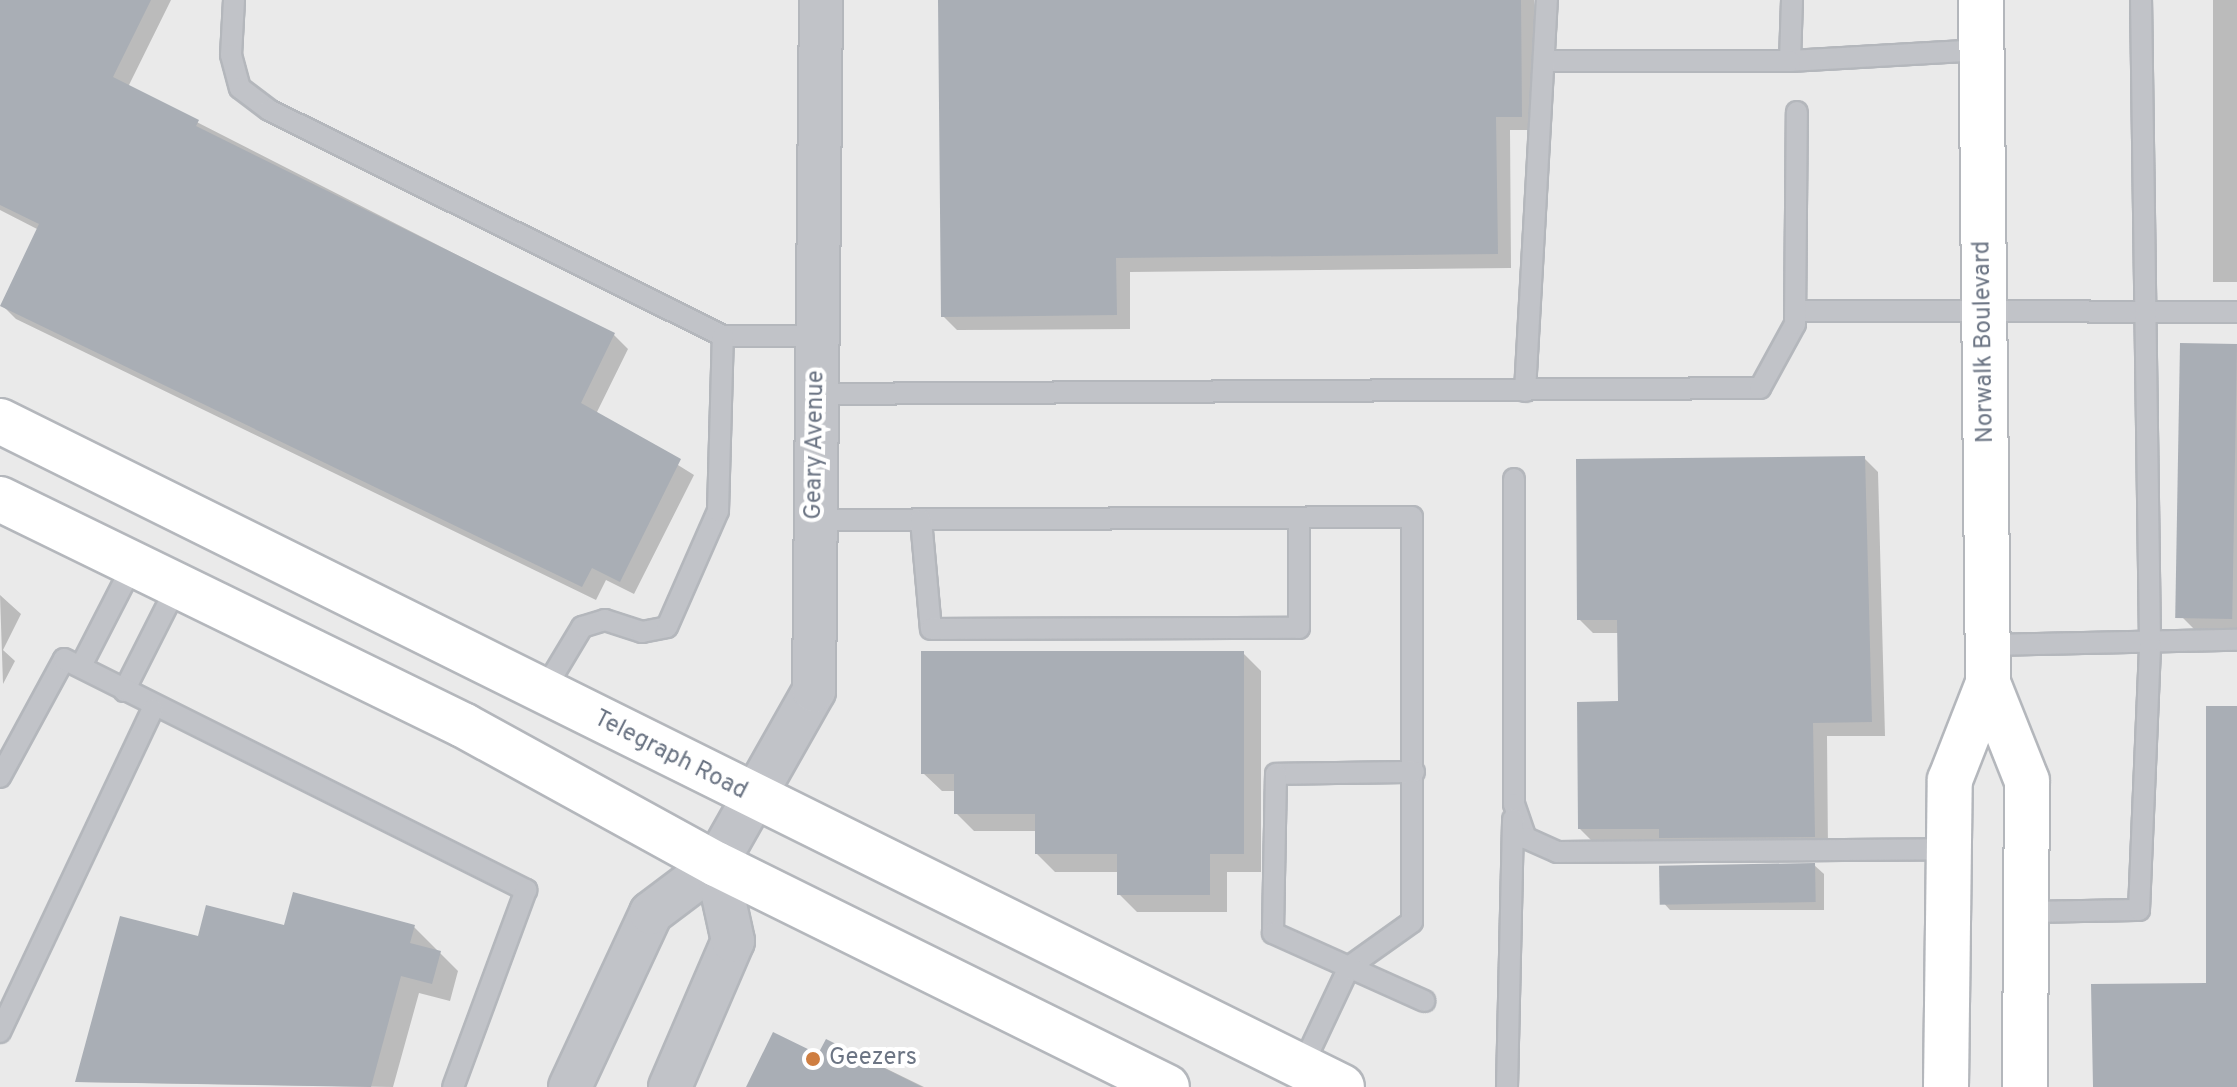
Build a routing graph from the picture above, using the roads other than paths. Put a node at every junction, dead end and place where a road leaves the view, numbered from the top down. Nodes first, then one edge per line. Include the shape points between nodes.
1 (234, 0) edge
2 (821, 0) edge
3 (1547, 0) edge
4 (1792, 0) edge
5 (1981, 0) edge
6 (2141, 0) edge
7 (1982, 50) junction
8 (1544, 61) junction
9 (1790, 61) junction
10 (1797, 112) dead end
11 (1796, 311) junction
12 (2237, 312) edge
13 (2141, 314) junction
14 (1985, 316) junction
15 (723, 336) junction
16 (817, 336) junction
17 (1525, 391) junction
18 (816, 394) junction
19 (0, 421) edge
20 (1514, 479) dead end
21 (0, 499) edge
22 (1299, 519) junction
23 (815, 520) junction
24 (921, 520) junction
25 (134, 563) junction
26 (177, 586) junction
27 (2237, 640) edge
28 (2150, 642) junction
29 (82, 664) junction
30 (1988, 664) junction
31 (124, 691) junction
32 (543, 692) junction
33 (153, 709) junction
34 (1414, 772) junction
35 (0, 777) edge
36 (1514, 795) junction
37 (753, 798) junction
38 (1950, 849) junction
39 (716, 864) junction
40 (2026, 912) junction
41 (1349, 967) junction
42 (1424, 1001) dead end
43 (0, 1032) edge
44 (1302, 1067) junction
45 (453, 1087) edge
46 (570, 1087) edge
47 (670, 1087) edge
48 (1167, 1087) edge
49 (1342, 1087) edge
50 (1507, 1087) edge
51 (1946, 1087) edge
52 (2025, 1087) edge

1 - 15 lane via 231,55 240,88 269,110
2 - 16 street, Geary Avenue
3 - 8 lane
4 - 9 lane
5 - 7 main road, Norwalk Boulevard
6 - 13 lane
7 - 9 lane
7 - 14 main road, Norwalk Boulevard
8 - 9 lane
8 - 17 lane
10 - 11 lane
11 - 14 lane
11 - 17 lane via 1760,388
12 - 13 lane
13 - 14 lane
13 - 28 lane
14 - 30 main road, Norwalk Boulevard
15 - 16 lane
15 - 32 lane via 718,511 667,627 642,632 605,620 582,627
16 - 18 street, Geary Avenue
17 - 18 lane
18 - 23 street, Geary Avenue
19 - 32 main road, Telegraph Road
20 - 36 lane
21 - 25 main road
22 - 24 lane
22 - 24 lane via 1299,628 931,629
22 - 34 lane via 1412,517
23 - 24 lane
23 - 37 street, Geary Avenue via 814,691
25 - 26 main road
25 - 29 lane
26 - 31 lane
26 - 39 main road via 463,725
27 - 28 lane
28 - 30 lane
28 - 40 lane via 2139,910
29 - 31 lane
29 - 35 lane via 64,659
30 - 38 main road, Norwalk Boulevard via 1950,780
30 - 40 main road, Norwalk Boulevard via 2027,781
31 - 33 lane
32 - 37 main road, Telegraph Road
33 - 43 lane
33 - 45 lane via 526,890
34 - 41 lane via 1412,922
34 - 41 lane via 1276,774 1273,933
36 - 38 lane via 1526,838 1557,852
36 - 50 lane
37 - 39 street, Geary Avenue
37 - 44 main road, Telegraph Road
38 - 51 main road, Norwalk Boulevard
39 - 46 street via 651,913
39 - 47 street via 733,941
39 - 48 main road
40 - 52 main road, Norwalk Boulevard
41 - 42 lane
41 - 44 lane
44 - 49 main road, Telegraph Road

